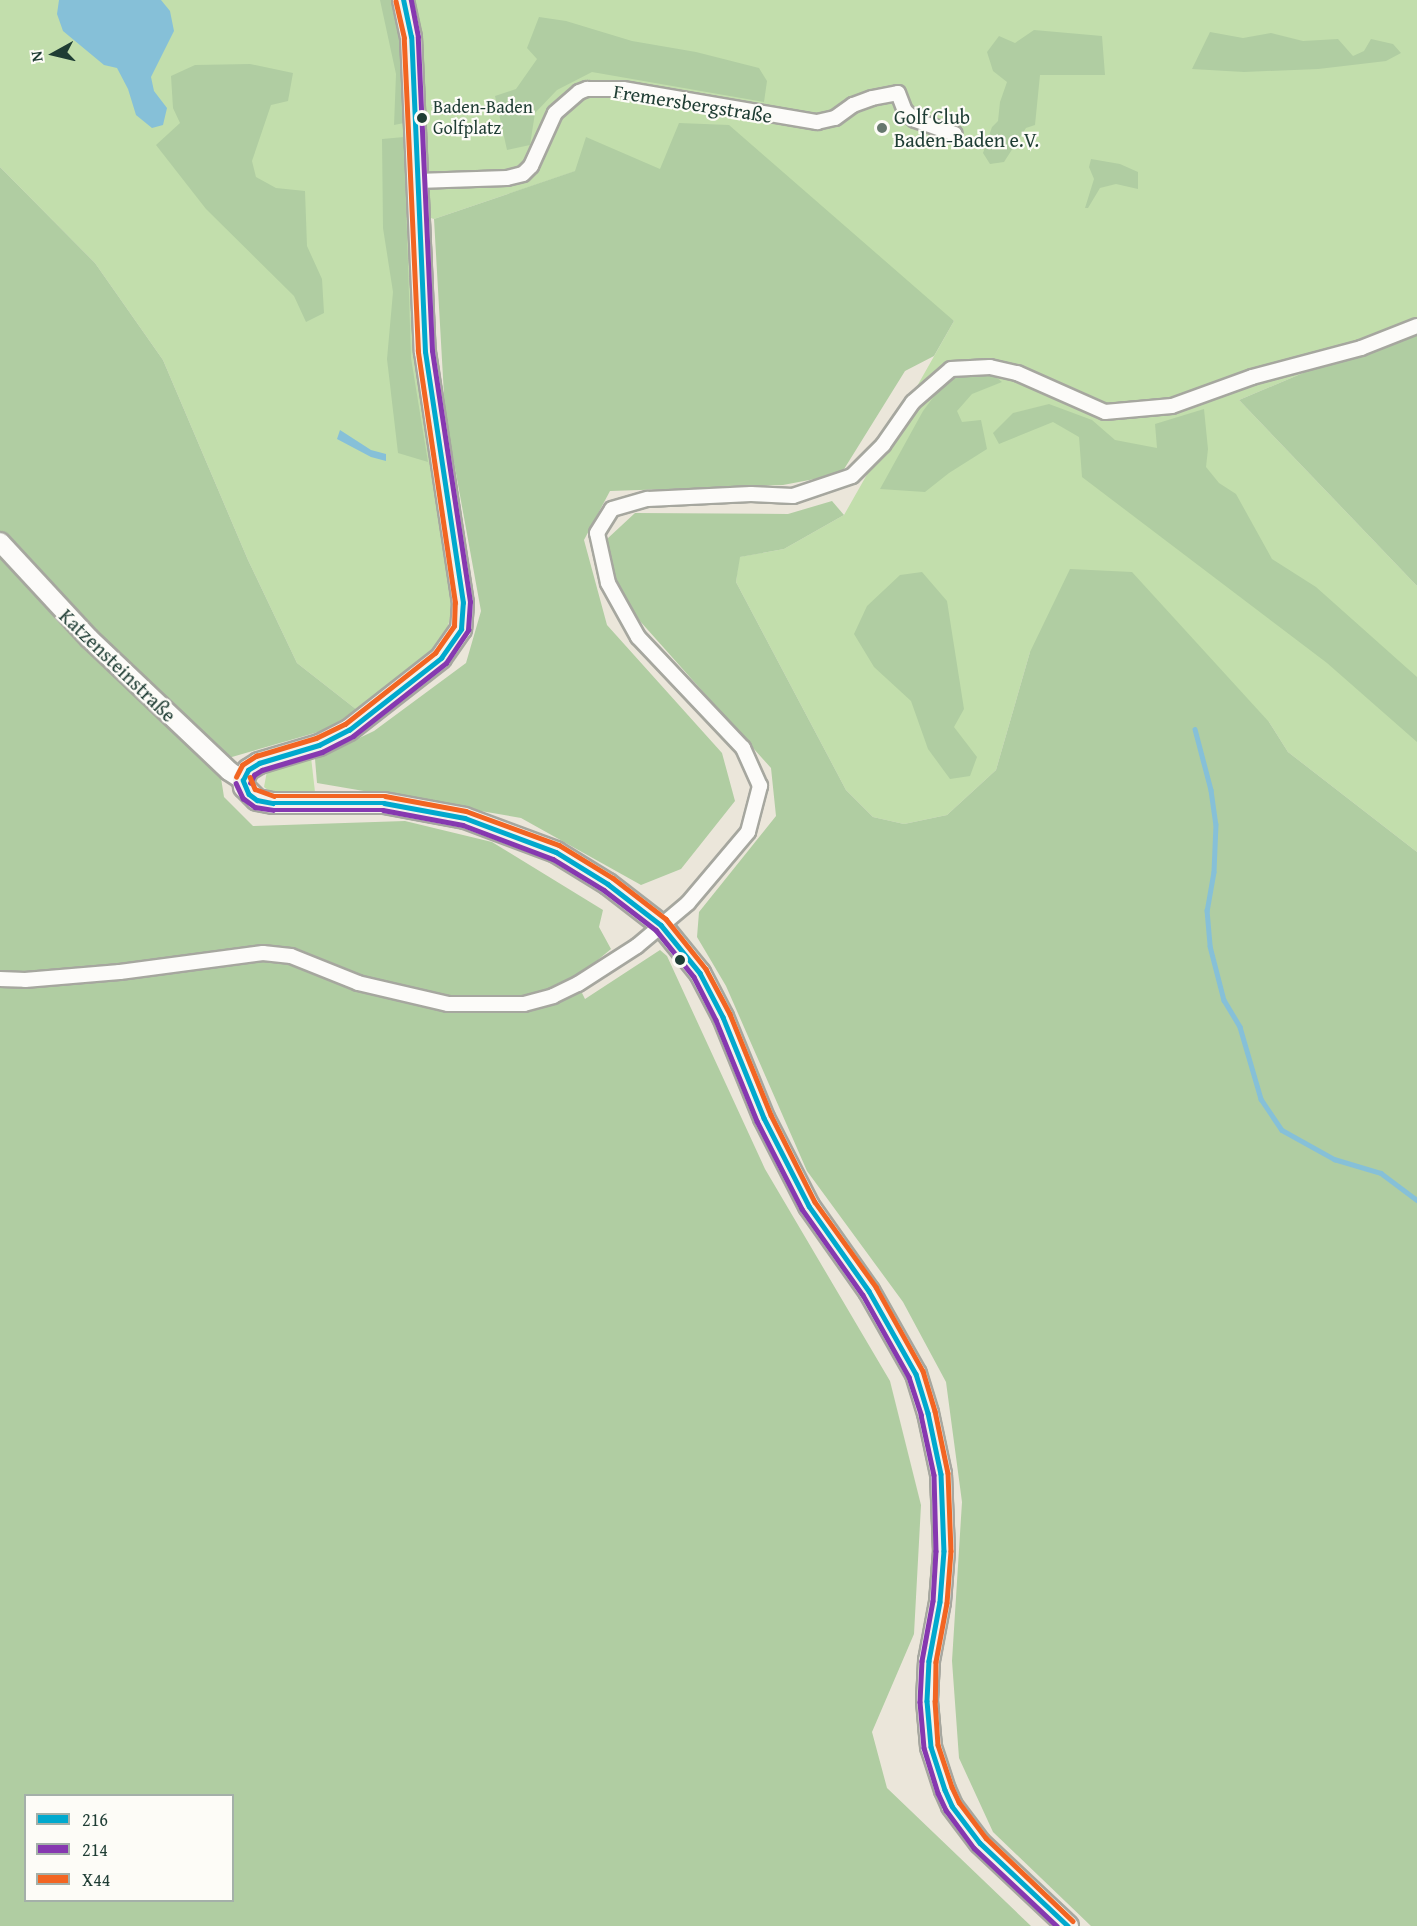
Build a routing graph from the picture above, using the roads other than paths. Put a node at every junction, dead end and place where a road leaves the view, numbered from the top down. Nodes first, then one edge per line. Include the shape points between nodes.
1 (403, 0) edge
2 (956, 134) dead end
3 (417, 181) junction
4 (1417, 326) edge
5 (0, 542) edge
6 (243, 780) junction
7 (661, 925) junction
8 (0, 979) edge
9 (1068, 1926) edge

1 - 3 main road via 411,37
2 - 3 street, Fremersbergstraße via 915,120 905,111 898,93 872,98 835,118 817,122 623,89 587,89 555,113 531,166 523,174
3 - 6 main road via 425,352 463,603 461,629 441,658 349,730 319,745 259,763 248,770
4 - 7 street via 1361,348 1252,377 1172,406 1105,412 1017,374 990,367 951,369 913,402 883,445 852,476 793,496 648,499 612,509 597,533 608,583 638,637 743,748 760,786 748,832 688,903
5 - 6 street, Katzensteinstraße via 89,638 228,771
6 - 7 main road via 249,794 273,803 384,803 465,818 556,852 608,884
7 - 8 street via 586,980 553,996 524,1004 448,1004 358,983 291,956 263,953 120,972
7 - 9 main road via 700,973 808,1206 869,1291 916,1374 942,1485 944,1551 927,1691 931,1747 952,1806 980,1843

